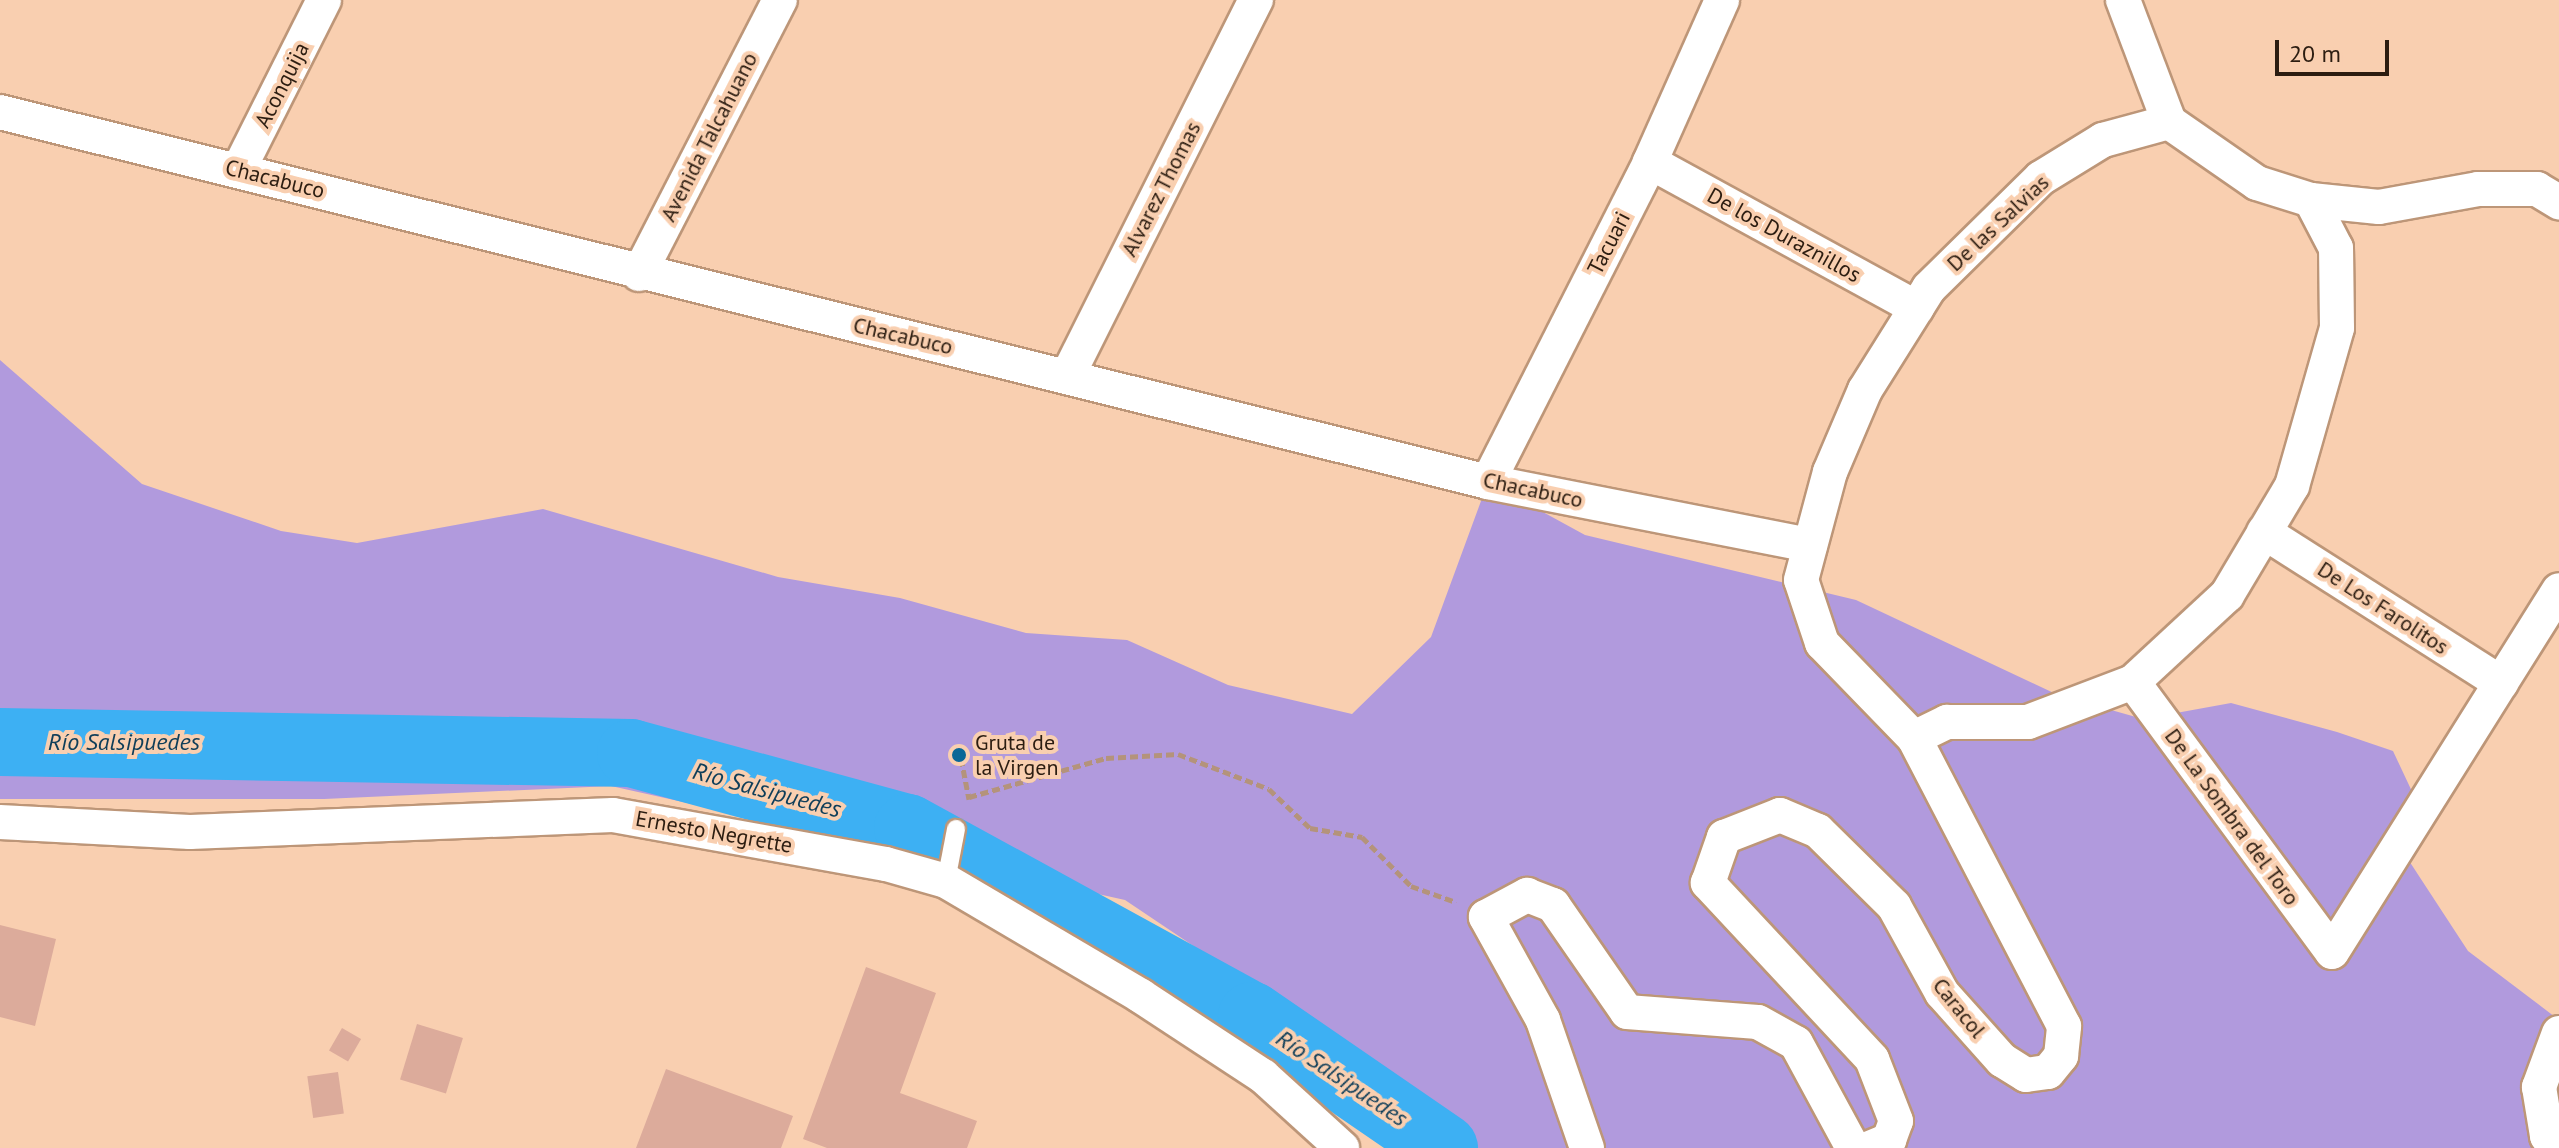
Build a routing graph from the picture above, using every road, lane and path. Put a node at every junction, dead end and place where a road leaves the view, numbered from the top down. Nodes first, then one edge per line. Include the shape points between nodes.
1 (324, 0) edge
2 (780, 0) edge
3 (1256, 0) edge
4 (1722, 0) edge
5 (2123, 0) edge
6 (0, 112) edge
7 (2169, 122) junction
8 (1650, 162) junction
9 (239, 169) junction
10 (2311, 200) junction
11 (2559, 202) edge
12 (639, 274) junction
13 (1917, 308) junction
14 (1067, 377) junction
15 (1488, 482) junction
16 (2264, 532) junction
17 (1810, 545) junction
18 (2559, 590) edge
19 (2133, 682) junction
20 (2501, 683) junction
21 (1914, 738) junction
22 (961, 758) dead end
23 (969, 797) junction
24 (0, 822) edge
25 (956, 829) joint
26 (946, 881) junction
27 (1486, 917) junction
28 (2559, 1033) edge
29 (2559, 1147) edge
30 (1342, 1148) edge
31 (1587, 1148) edge
32 (1853, 1148) edge
33 (1870, 1148) edge

1 - 9 street, Aconquija
2 - 12 street, Avenida Talcahuano
3 - 14 street, Alvarez Thomas
4 - 8 street, Tacuari
5 - 7 street
6 - 9 street, Chacabuco
7 - 10 street via 2257,183
7 - 13 street, De las Salvias via 2103,140 2041,178
8 - 13 street, De los Duraznillos
8 - 15 street, Tacuari
9 - 12 street, Chacabuco
10 - 11 street via 2379,207 2478,189 2537,189
10 - 16 street via 2336,248 2337,328 2292,486
12 - 14 street, Chacabuco
13 - 17 street, De las Salvias via 1865,390 1830,472
14 - 15 street, Chacabuco
15 - 17 street, Chacabuco
16 - 19 street via 2227,595
16 - 20 street, De Los Farolitos
17 - 21 street, Caracol via 1801,580 1822,643
18 - 20 street
19 - 20 street, De La Sombra del Toro via 2332,952
19 - 21 street via 2028,722 1947,722
21 - 33 street, Caracol via 2064,1026 2061,1056 2048,1072 2026,1075 2002,1060 1942,993 1894,906 1818,831 1780,815 1752,821 1724,837 1708,883 1872,1059 1896,1121 1889,1140
22 - 23 path
23 - 25 path
23 - 27 path via 1106,758 1178,754 1269,789 1310,828 1362,837 1411,886
24 - 26 street, Ernesto Negrette via 190,832 613,815 715,828
25 - 26 lane
26 - 30 street, Ernesto Negrette via 1263,1076
27 - 31 street via 1543,1020
27 - 32 street via 1527,895 1553,905 1627,1012 1758,1022 1796,1043
28 - 29 street via 2539,1087 2547,1136

